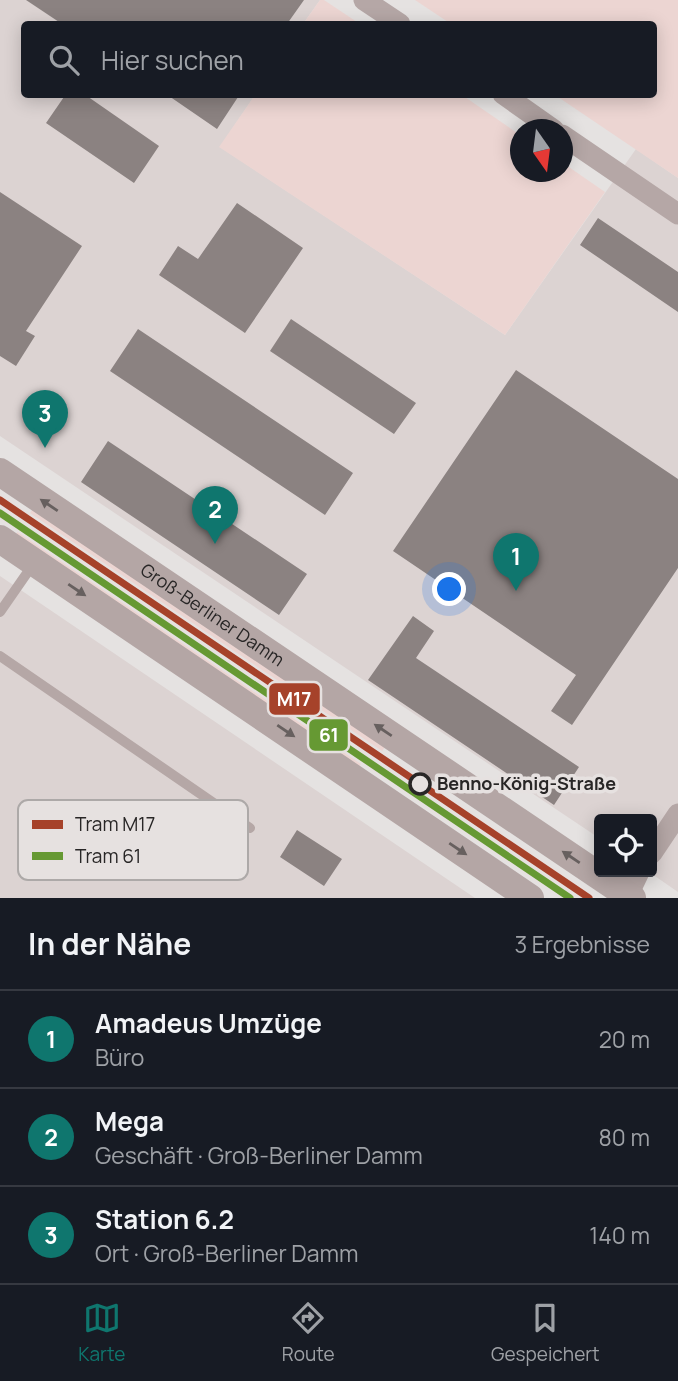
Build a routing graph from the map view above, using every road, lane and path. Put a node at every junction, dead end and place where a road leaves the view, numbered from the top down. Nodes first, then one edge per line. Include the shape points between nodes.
1 (364, 0) edge
2 (396, 21) edge
3 (509, 98) edge
4 (538, 119) edge
5 (573, 142) edge
6 (678, 214) edge
7 (0, 472) edge
8 (0, 539) edge
9 (35, 562) junction
10 (0, 612) edge
11 (0, 656) edge
12 (209, 800) edge
13 (678, 814) edge
14 (657, 846) edge
15 (631, 891) edge
16 (530, 898) edge

1 - 2 street
3 - 4 street
5 - 6 street
15 -> 7 main road, Groß-Berliner Damm
8 - 9 main road
9 - 10 lane
9 -> 16 main road
11 - 12 lane
13 - 14 street

